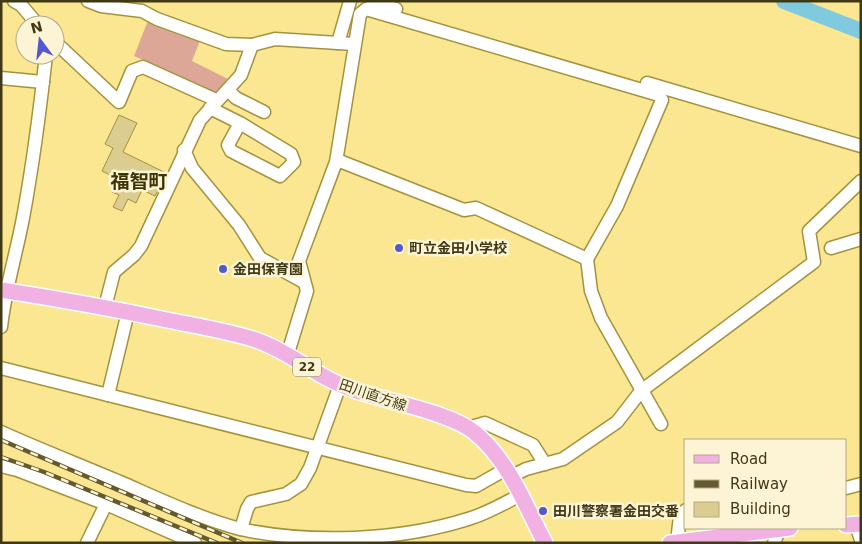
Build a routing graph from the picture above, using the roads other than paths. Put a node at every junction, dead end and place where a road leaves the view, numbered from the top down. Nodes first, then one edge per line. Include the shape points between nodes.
1 (88, 1) edge
2 (350, 1) edge
3 (372, 1) edge
4 (20, 2) edge
5 (30, 15) edge
6 (338, 43) junction
7 (354, 44) junction
8 (252, 45) junction
9 (65, 51) edge
10 (45, 65) edge
11 (570, 65) junction
12 (1, 78) edge
13 (43, 82) junction
14 (228, 90) junction
15 (213, 104) junction
16 (264, 112) dead end
17 (240, 123) junction
18 (861, 146) edge
19 (184, 150) junction
20 (337, 160) junction
21 (861, 181) edge
22 (861, 239) edge
23 (830, 248) dead end
24 (587, 259) junction
25 (302, 281) junction
26 (3, 290) edge
27 (106, 307) junction
28 (128, 312) junction
29 (1, 327) edge
30 (288, 353) junction
31 (1, 368) edge
32 (340, 385) junction
33 (641, 391) junction
34 (108, 395) junction
35 (661, 424) dead end
36 (468, 428) junction
37 (1, 432) edge
38 (316, 448) junction
39 (545, 464) junction
40 (1, 466) edge
41 (508, 473) junction
42 (861, 484) edge
43 (847, 488) edge
44 (520, 495) junction
45 (106, 504) junction
46 (684, 512) edge
47 (854, 525) edge
48 (241, 529) junction
49 (772, 529) edge
50 (780, 529) edge
51 (861, 540) edge
52 (674, 542) edge
53 (87, 543) edge
54 (195, 543) edge
55 (545, 543) edge
56 (774, 543) edge

1 - 8 street via 100,6 142,11 226,44
2 - 6 street
3 - 11 street
4 - 5 street
6 - 7 street
6 - 8 street via 274,39
7 - 11 street via 360,14 366,9
7 - 20 street
8 - 14 street via 241,74
9 - 15 street via 120,102 132,71 143,67
10 - 13 street
11 - 18 street
11 - 24 street via 659,95 662,100 617,206
12 - 13 street
13 - 26 street via 22,220
14 - 15 street
14 - 16 street via 236,98
15 - 17 street
15 - 19 street
17 - 17 street via 291,154 294,162 280,176 231,151 228,145
19 - 25 street via 192,168 238,224 260,258
19 - 27 street via 141,246 114,272
20 - 24 street via 464,210 476,208
20 - 25 street via 299,261
21 - 33 street via 809,231 814,262
22 - 23 street
24 - 33 street via 591,291 601,318
25 - 30 street via 307,291
26 - 27 main road, 田川直方線 / 22
26 - 29 street
27 - 28 main road, 田川直方線 / 22
28 - 30 main road, 田川直方線 / 22 via 254,339
28 - 34 street
30 - 32 main road, 田川直方線 / 22
31 - 34 street
32 - 36 main road, 田川直方線 / 22 via 454,420
32 - 38 street
33 - 35 street
33 - 39 street via 617,422 563,459
34 - 38 street
36 - 39 street via 485,423 533,445
36 - 41 main road, 田川直方線 / 22
37 - 48 street via 150,496
38 - 41 street via 466,486 476,486
38 - 48 street via 301,484 286,494 251,502
39 - 41 street
40 - 45 street
41 - 44 main road, 田川直方線 / 22
42 - 43 street
44 - 48 street via 468,519 394,536 314,539
44 - 55 main road, 田川直方線 / 22
45 - 53 street
45 - 54 street
46 - 52 street via 680,516
47 - 51 street
49 - 52 main road
50 - 56 street

